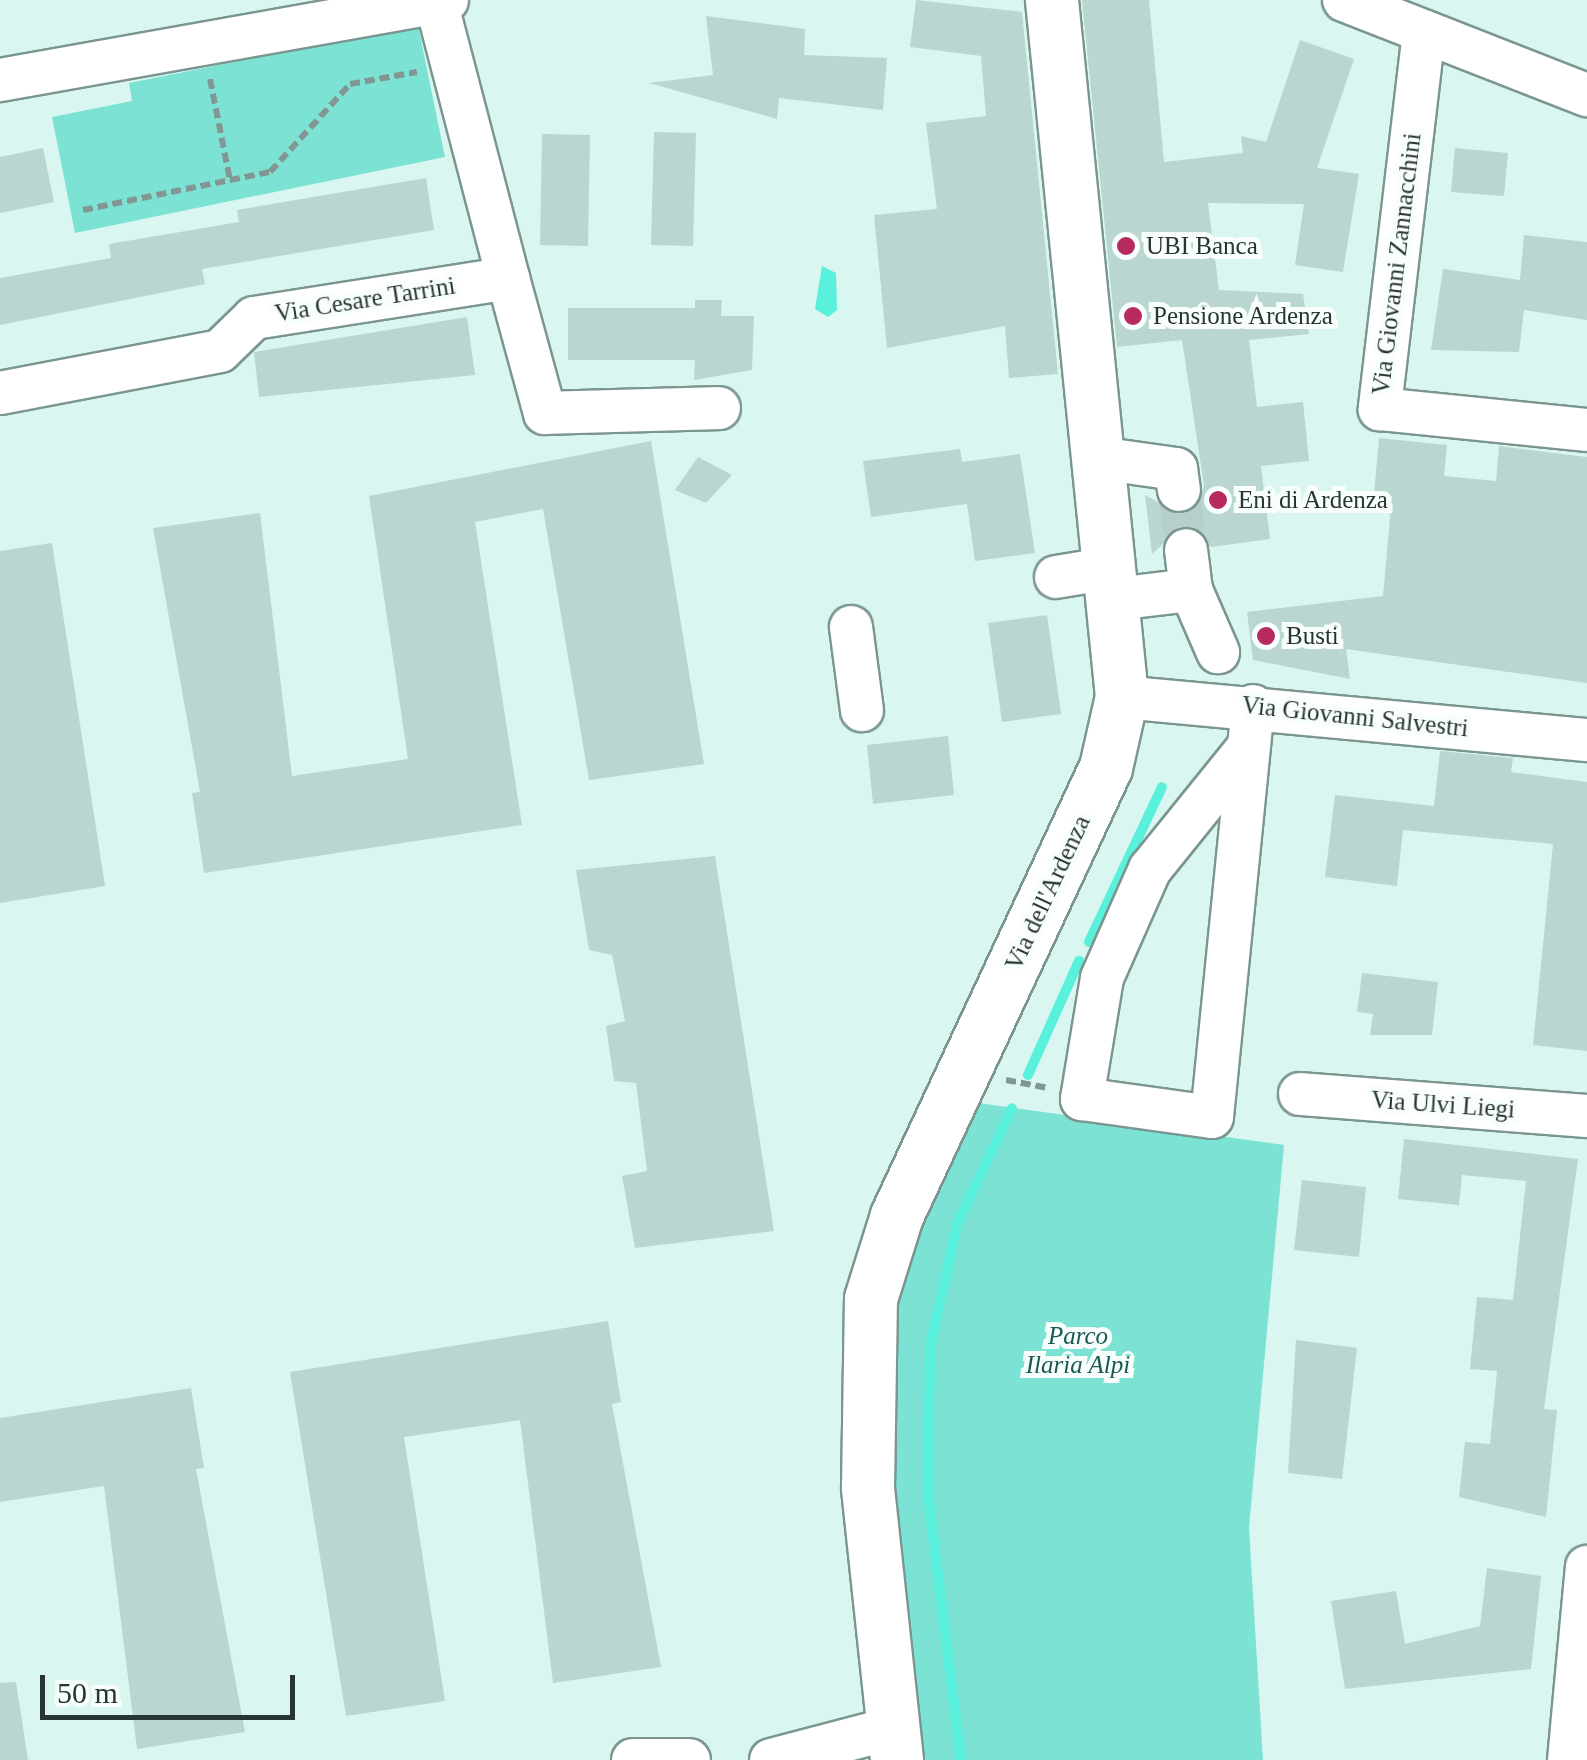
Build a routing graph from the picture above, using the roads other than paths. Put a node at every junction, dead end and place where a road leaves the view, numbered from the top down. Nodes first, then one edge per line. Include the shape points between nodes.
1 (1344, 0) edge
2 (442, 1) edge
3 (1052, 2) edge
4 (1424, 32) junction
5 (0, 80) edge
6 (1587, 95) edge
7 (508, 278) junction
8 (0, 394) edge
9 (718, 408) dead end
10 (1587, 430) edge
11 (1098, 458) junction
12 (1178, 490) dead end
13 (1056, 577) dead end
14 (1113, 583) junction
15 (851, 626) dead end
16 (1218, 652) dead end
17 (1122, 697) junction
18 (1253, 706) junction
19 (862, 710) dead end
20 (1587, 740) edge
21 (1247, 749) junction
22 (1300, 1094) dead end
23 (1587, 1116) edge
24 (1587, 1567) edge
25 (895, 1744) edge
26 (1570, 1757) edge
27 (633, 1760) edge
28 (689, 1760) edge
29 (771, 1760) edge

1 - 4 street
2 - 5 street
2 - 7 street
3 - 11 main road, Via dell'Ardenza
4 - 6 street
4 - 10 street, Via Giovanni Zannacchini via 1380,409
7 - 8 street, Via Cesare Tarrini via 254,318 220,351
7 - 9 street via 545,413
11 - 12 street via 1176,470
11 - 14 main road, Via dell'Ardenza
13 - 14 street
14 - 16 street via 1189,570
14 - 17 main road, Via dell'Ardenza
15 - 19 street
17 - 18 street, Via Giovanni Salvestri
17 - 25 main road, Via dell'Ardenza via 1106,768 898,1216 873,1288 868,1488
18 - 20 street, Via Giovanni Salvestri
18 - 21 street
21 - 21 street via 1150,869 1102,978 1082,1098 1212,1117
22 - 23 street, Via Ulvi Liegi
24 - 26 street
25 - 29 street
27 - 28 street

